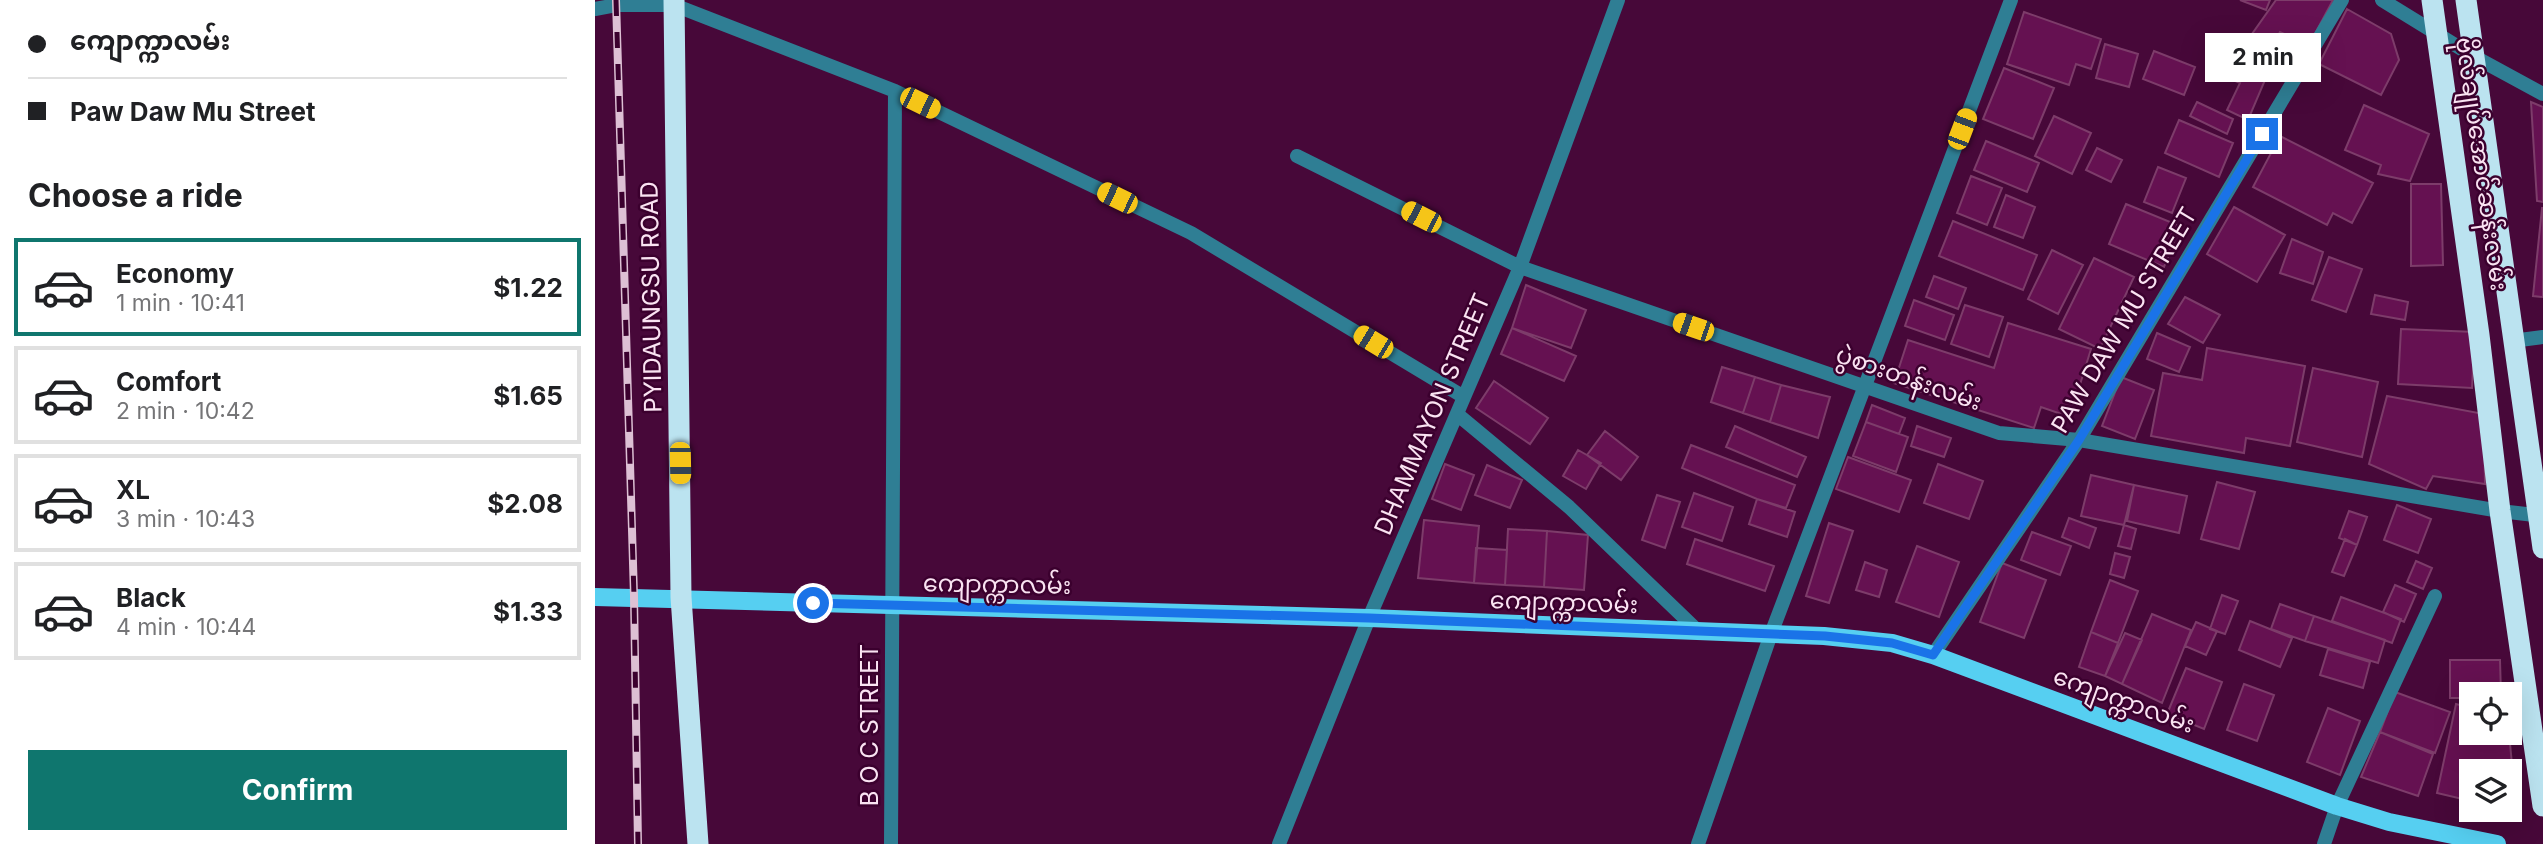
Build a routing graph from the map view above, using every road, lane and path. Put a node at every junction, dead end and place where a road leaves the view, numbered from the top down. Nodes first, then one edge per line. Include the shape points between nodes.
1 (1618, 0) edge
2 (2011, 0) edge
3 (2341, 0) edge
4 (2382, 0) edge
5 (2432, 0) edge
6 (2466, 0) edge
7 (674, 2) edge
8 (595, 9) edge
9 (2437, 34) junction
10 (2473, 56) junction
11 (895, 91) junction
12 (2543, 93) edge
13 (1297, 156) dead end
14 (1520, 267) junction
15 (2543, 337) edge
16 (2512, 341) junction
17 (1865, 386) junction
18 (1464, 397) junction
19 (1457, 414) junction
20 (2079, 440) junction
21 (2500, 511) junction
22 (2540, 515) edge
23 (2543, 548) edge
24 (2435, 596) dead end
25 (595, 597) edge
26 (681, 597) junction
27 (893, 606) junction
28 (1369, 618) junction
29 (1699, 632) junction
30 (1771, 634) junction
31 (1933, 655) junction
32 (2337, 806) junction
33 (2543, 806) edge
34 (698, 844) edge
35 (891, 844) edge
36 (1279, 844) edge
37 (1699, 844) edge
38 (2324, 844) edge
39 (2497, 844) edge

1 - 14 street, DHAMMAYON STREET
2 - 17 street
3 - 20 street, PAW DAW MU STREET
4 - 9 street
5 - 9 highway, ဗိုလ်ချုပ်အောင်ဆန်းလမ်း
6 - 10 highway, ဗိုလ်ချုပ်အောင်ဆန်းလမ်း
7 - 8 street
7 - 11 street
7 - 26 highway, PYIDAUNGSU ROAD
9 - 10 street
9 - 21 highway, ဗိုလ်ချုပ်အောင်ဆန်းလမ်း
10 - 12 street
10 - 16 highway, ဗိုလ်ချုပ်အောင်ဆန်းလမ်း
11 - 18 street via 1191,233
11 - 27 street, B O C STREET
13 - 14 street, ပွဲစားတန်းလမ်း
14 - 17 street, ပွဲစားတန်းလမ်း
14 - 18 street, DHAMMAYON STREET
15 - 16 street
16 - 22 highway, ဗိုလ်ချုပ်အောင်ဆန်းလမ်း
17 - 20 street, ပွဲစားတန်းလမ်း via 1999,433
17 - 30 street
18 - 19 street, DHAMMAYON STREET
19 - 28 street, DHAMMAYON STREET
19 - 29 street via 1569,507
20 - 21 street, ပွဲစားတန်းလမ်း
20 - 31 street, PAW DAW MU STREET
21 - 22 street, ပွဲစားတန်းလမ်း
21 - 33 highway, ဗိုလ်ချုပ်အောင်ဆန်းလမ်း
22 - 23 highway, ဗိုလ်ချုပ်အောင်ဆန်းလမ်း
24 - 32 street
25 - 26 main road, ကျောက္ကာလမ်း
26 - 27 main road, ကျောက္ကာလမ်း
26 - 34 highway, PYIDAUNGSU ROAD
27 - 28 main road, ကျောက္ကာလမ်း
27 - 35 street, B O C STREET
28 - 29 main road, ကျောက္ကာလမ်း
28 - 36 street, DHAMMAYON STREET
29 - 30 main road, ကျောက္ကာလမ်း
30 - 31 main road, ကျောက္ကာလမ်း via 1892,643
30 - 37 street
31 - 32 main road, ကျောက္ကာလမ်း
32 - 38 street
32 - 39 main road, ကျောက္ကာလမ်း via 2389,822

